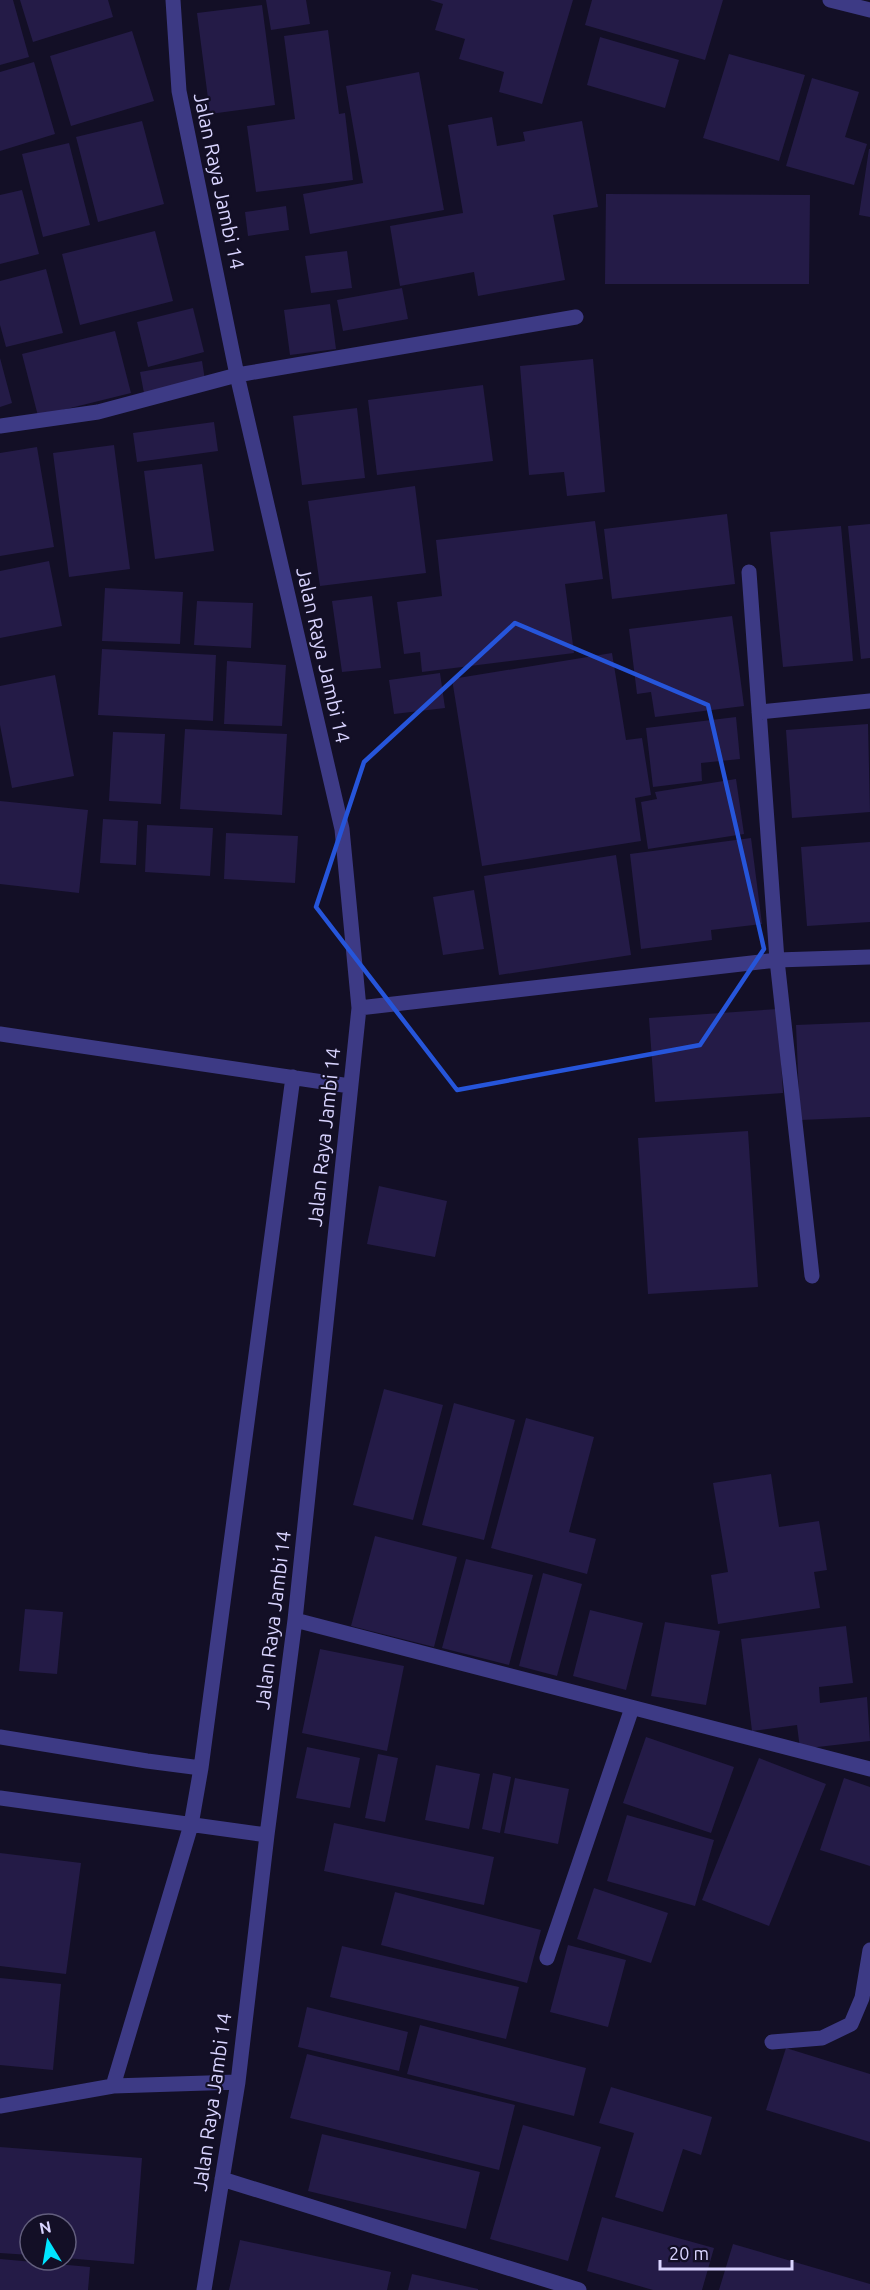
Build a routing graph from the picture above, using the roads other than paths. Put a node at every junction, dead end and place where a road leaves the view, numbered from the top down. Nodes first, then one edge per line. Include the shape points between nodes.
1 (173, 0) edge
2 (830, 0) edge
3 (870, 10) edge
4 (576, 317) dead end
5 (237, 375) junction
6 (0, 426) edge
7 (750, 572) dead end
8 (870, 701) edge
9 (759, 712) junction
10 (870, 957) edge
11 (777, 960) junction
12 (359, 1008) junction
13 (0, 1034) edge
14 (293, 1077) junction
15 (350, 1086) junction
16 (812, 1276) dead end
17 (295, 1620) junction
18 (632, 1708) junction
19 (0, 1737) edge
20 (201, 1768) junction
21 (870, 1769) edge
22 (0, 1798) edge
23 (191, 1825) junction
24 (267, 1835) junction
25 (870, 1950) edge
26 (547, 1958) dead end
27 (772, 2042) dead end
28 (238, 2082) junction
29 (113, 2086) junction
30 (0, 2106) edge
31 (222, 2179) junction
32 (204, 2290) edge
33 (579, 2290) edge

1 - 5 street, Jalan Raya Jambi 14 via 178,91
2 - 3 street
4 - 5 street
5 - 6 street via 98,412
5 - 12 street, Jalan Raya Jambi 14 via 342,829
7 - 9 street
8 - 9 street
9 - 11 street
10 - 11 street
11 - 12 street
11 - 16 street
12 - 15 street, Jalan Raya Jambi 14
13 - 14 street
14 - 15 street
14 - 20 street
15 - 17 street, Jalan Raya Jambi 14
17 - 18 street
17 - 24 street, Jalan Raya Jambi 14
18 - 21 street
18 - 26 street
19 - 20 street
20 - 23 street
22 - 23 street
23 - 24 street
23 - 29 street
24 - 28 street, Jalan Raya Jambi 14
25 - 27 street via 862,1998 851,2024 822,2038
28 - 29 street
28 - 31 street, Jalan Raya Jambi 14
29 - 30 street
31 - 32 street, Jalan Raya Jambi 14
31 - 33 street

